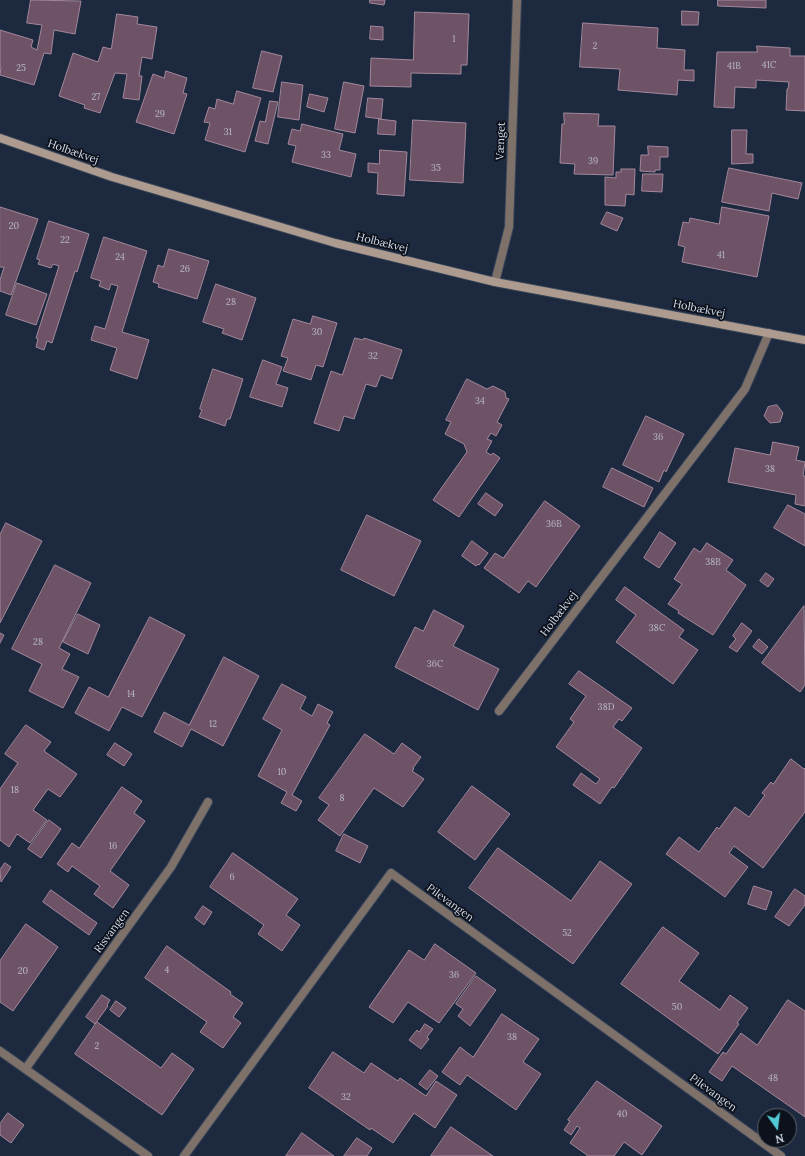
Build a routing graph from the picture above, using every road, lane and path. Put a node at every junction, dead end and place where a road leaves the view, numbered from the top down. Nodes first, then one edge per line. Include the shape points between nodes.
1 (517, 0) edge
2 (0, 138) edge
3 (495, 282) junction
4 (769, 333) junction
5 (805, 340) edge
6 (499, 711) dead end
7 (208, 802) dead end
8 (0, 1050) edge
9 (26, 1068) junction
10 (148, 1156) edge
11 (184, 1156) edge
12 (781, 1156) edge

1 - 3 street, Vænget via 509,227
2 - 3 main road, Holbækvej via 112,177 335,243
3 - 4 main road, Holbækvej
4 - 5 main road, Holbækvej
4 - 6 street, Holbækvej via 745,388
7 - 9 street, Risvangen via 171,867
8 - 9 street
9 - 10 street
11 - 12 street, Pilevangen via 391,873

